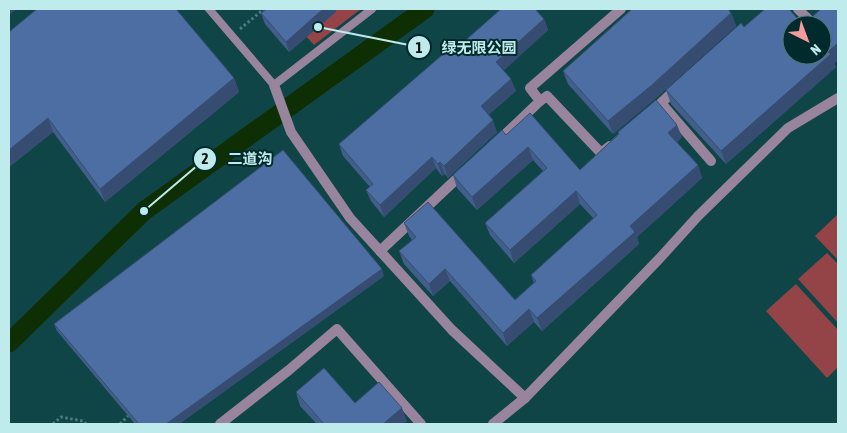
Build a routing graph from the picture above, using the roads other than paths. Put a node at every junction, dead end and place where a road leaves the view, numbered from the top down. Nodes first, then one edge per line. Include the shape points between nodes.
1 (209, 9) edge
2 (372, 9) edge
3 (621, 9) edge
4 (798, 9) edge
5 (829, 9) edge
6 (682, 84) edge
7 (274, 85) junction
8 (838, 98) edge
9 (540, 101) junction
10 (616, 140) edge
11 (489, 149) edge
12 (711, 161) dead end
13 (474, 162) edge
14 (380, 251) junction
15 (525, 398) junction
16 (220, 424) edge
17 (421, 424) edge
18 (493, 424) edge

1 - 7 lane
2 - 7 lane
3 - 9 street via 530,88
4 - 5 street via 812,24
6 - 12 street via 657,106
7 - 14 street via 291,132 350,218
8 - 15 street via 788,128 698,216
9 - 10 street via 547,96 601,153
9 - 11 street
13 - 14 street
14 - 15 street via 452,330
15 - 18 street
16 - 17 street via 337,329

